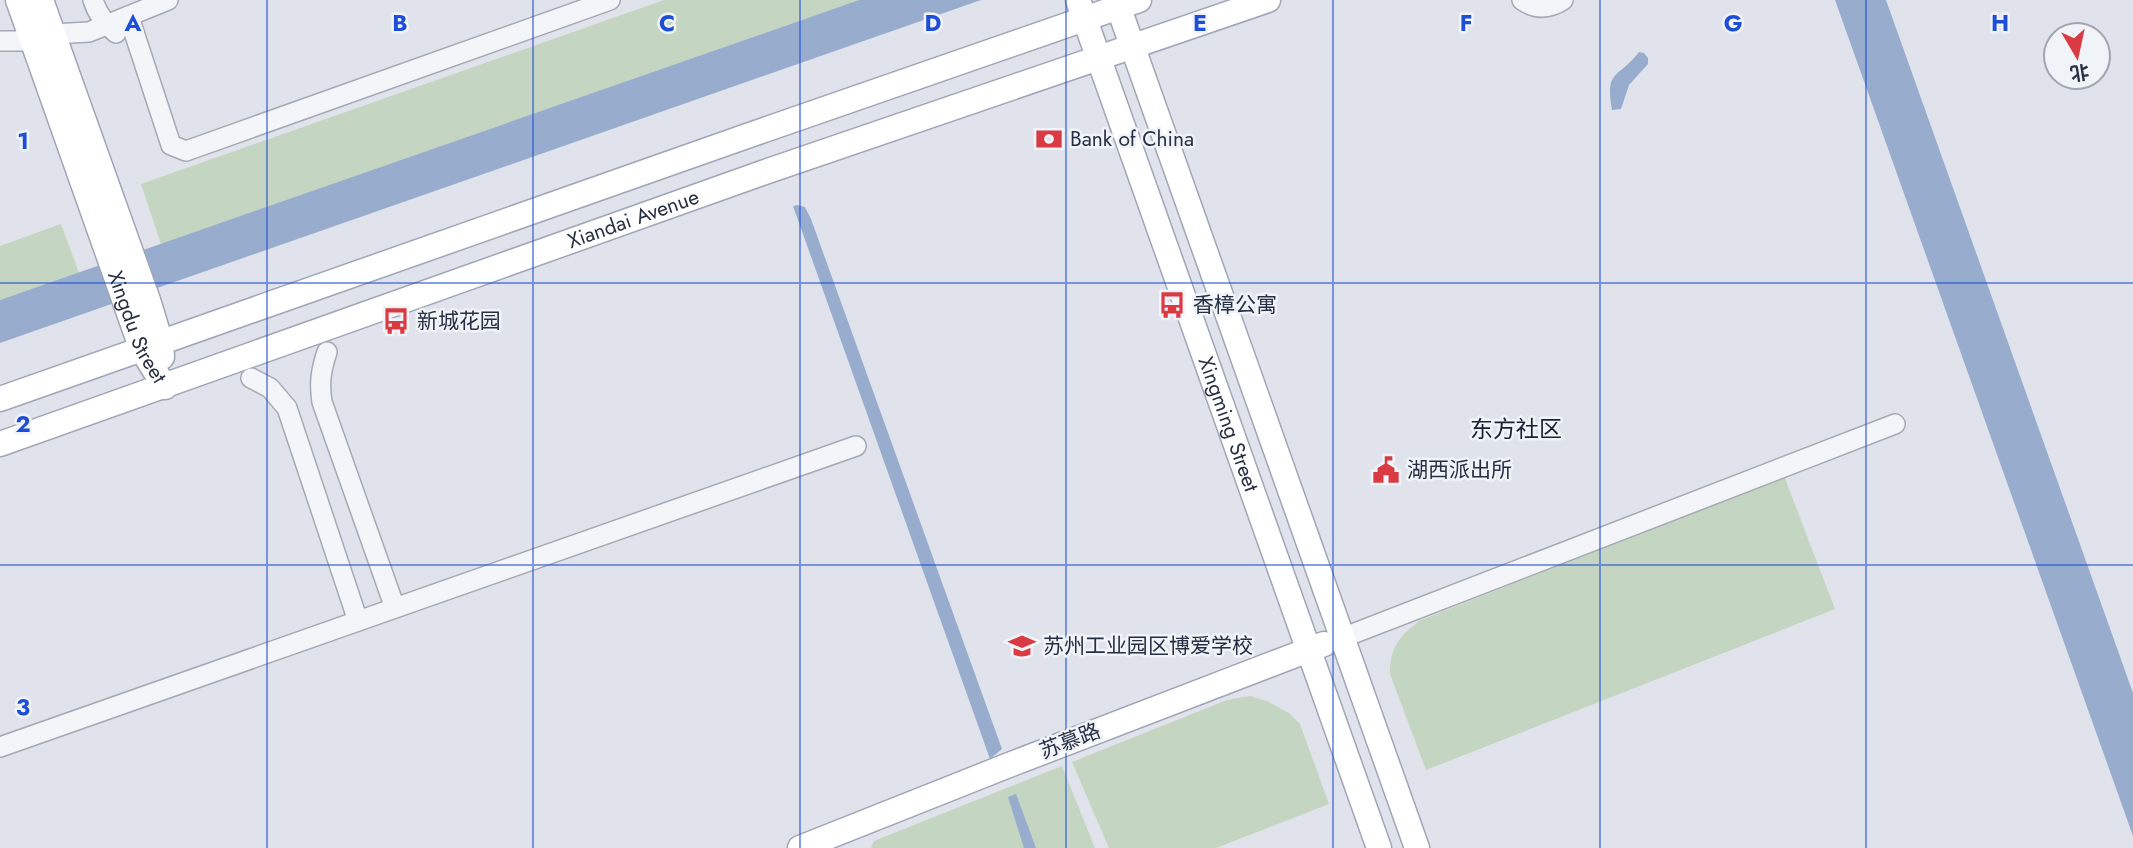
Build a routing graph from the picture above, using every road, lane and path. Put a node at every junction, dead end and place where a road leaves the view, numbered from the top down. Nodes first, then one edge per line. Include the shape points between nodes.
1 (18, 0) edge
2 (41, 0) edge
3 (93, 0) edge
4 (169, 0) edge
5 (610, 0) edge
6 (1268, 0) edge
7 (1522, 0) edge
8 (1563, 0) edge
9 (1125, 2) edge
10 (1081, 10) edge
11 (129, 17) junction
12 (107, 25) junction
13 (42, 38) junction
14 (136, 38) junction
15 (0, 41) edge
16 (1133, 47) junction
17 (1099, 59) junction
18 (151, 346) junction
19 (327, 352) dead end
20 (251, 379) dead end
21 (165, 387) junction
22 (0, 399) edge
23 (1895, 424) dead end
24 (0, 444) edge
25 (856, 446) dead end
26 (395, 608) junction
27 (358, 621) junction
28 (1342, 638) junction
29 (1309, 649) junction
30 (0, 747) edge
31 (800, 848) edge
32 (1379, 848) edge
33 (1417, 848) edge

1 - 13 main road, Xingdu Street
2 - 13 main road, Xingdu Street
3 - 12 street
4 - 11 street
5 - 14 street via 186,150 171,145
6 - 16 main road, Xiandai Avenue
7 - 8 street via 1544,8
9 - 10 main road, Xiandai Avenue
9 - 16 main road, Xingming Street
10 - 17 main road, Xingming Street
10 - 18 main road, Xiandai Avenue via 734,140
11 - 12 street
11 - 14 street
12 - 13 street
12 - 14 street via 116,33
13 - 15 street
13 - 18 main road, Xingdu Street
16 - 17 main road, Xiandai Avenue
16 - 28 main road, Xingming Street
17 - 21 main road, Xiandai Avenue via 765,172
17 - 29 main road, Xingming Street
18 - 21 main road, Xingdu Street
18 - 22 main road, Xiandai Avenue
19 - 26 street via 321,369 322,402
20 - 27 street via 270,388 287,408
21 - 24 main road, Xiandai Avenue
23 - 28 street
25 - 26 street
26 - 27 street
27 - 30 street
28 - 29 main road, 苏慕路
28 - 33 main road, Xingming Street
29 - 31 main road, 苏慕路
29 - 32 main road, Xingming Street

